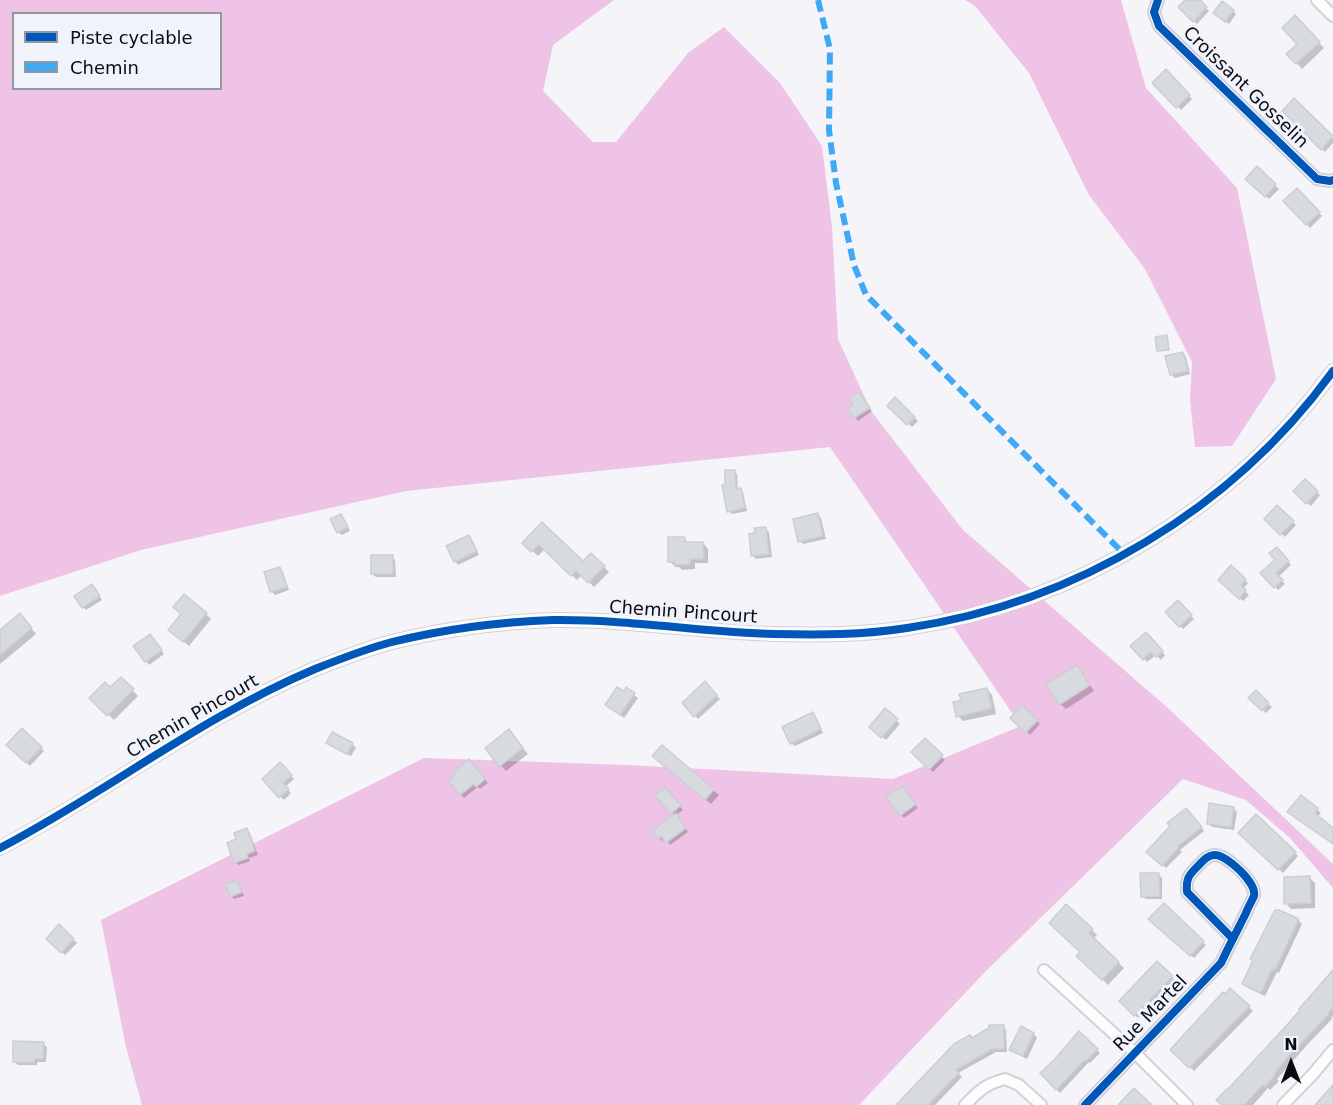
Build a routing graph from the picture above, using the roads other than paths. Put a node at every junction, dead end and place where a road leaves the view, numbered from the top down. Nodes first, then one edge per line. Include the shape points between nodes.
1 (1158, 0) edge
2 (1317, 0) edge
3 (1333, 16) edge
4 (1333, 180) edge
5 (1333, 370) edge
6 (0, 848) edge
7 (1233, 939) junction
8 (1044, 970) dead end
9 (1333, 1050) edge
10 (1135, 1053) junction
11 (965, 1105) edge
12 (1041, 1105) edge
13 (1085, 1105) edge
14 (1186, 1105) edge
15 (1283, 1105) edge

1 - 4 street, Croissant Gosselin via 1154,12 1159,26 1317,179
2 - 3 street
5 - 6 street, Chemin Pincourt via 1294,420 1234,479 1157,536 1094,570 996,609 909,628 830,635 556,620 494,623 389,643 342,658 255,696
7 - 7 street, Rue Martel via 1254,894 1253,885 1221,856 1213,855 1188,877 1187,892
7 - 10 street, Rue Martel via 1221,963
8 - 10 street
9 - 15 street
10 - 13 street, Rue Martel
10 - 14 street
11 - 12 street via 990,1083 1005,1078

